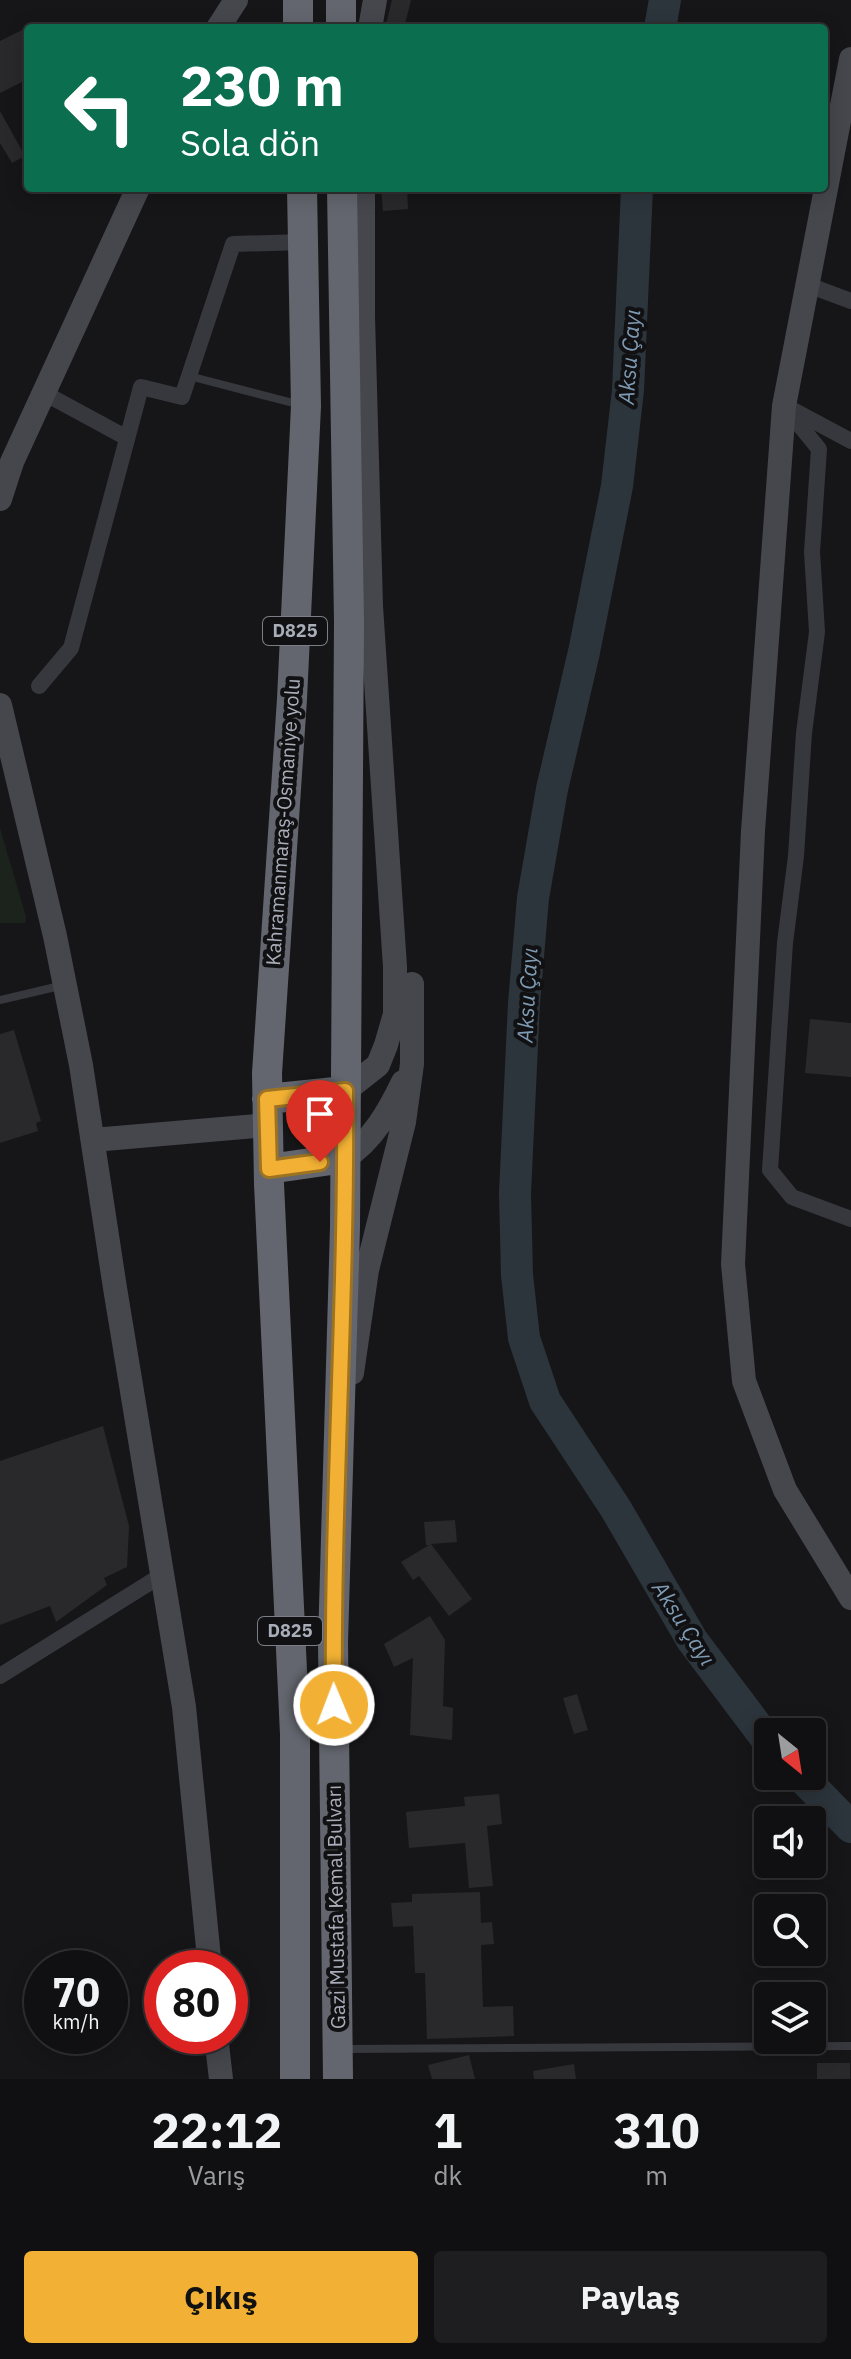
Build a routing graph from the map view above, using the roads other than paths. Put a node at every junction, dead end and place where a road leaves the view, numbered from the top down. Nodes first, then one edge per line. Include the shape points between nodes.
1 (236, 0) edge
2 (298, 0) edge
3 (341, 0) edge
4 (375, 0) edge
5 (221, 24) edge
6 (298, 24) edge
7 (341, 24) edge
8 (371, 24) edge
9 (851, 59) edge
10 (828, 180) edge
11 (136, 192) edge
12 (302, 192) edge
13 (342, 192) edge
14 (363, 192) edge
15 (826, 192) edge
16 (303, 242) junction
17 (808, 285) junction
18 (851, 301) edge
19 (189, 376) junction
20 (44, 393) junction
21 (306, 406) junction
22 (784, 406) junction
23 (127, 438) junction
24 (851, 441) edge
25 (0, 499) edge
26 (375, 649) junction
27 (39, 686) dead end
28 (0, 705) edge
29 (65, 984) junction
30 (0, 1000) edge
31 (412, 1064) junction
32 (345, 1091) junction
33 (267, 1099) junction
34 (93, 1140) junction
35 (345, 1158) junction
36 (269, 1177) junction
37 (851, 1219) edge
38 (336, 1482) junction
39 (162, 1575) junction
40 (851, 1598) edge
41 (0, 1676) edge
42 (208, 1950) edge
43 (851, 2046) edge
44 (338, 2049) junction
45 (218, 2054) edge
46 (221, 2079) edge
47 (295, 2079) edge
48 (338, 2079) edge

1 - 5 street
2 - 6 highway
3 - 7 highway
4 - 8 street
9 - 10 street
11 - 20 street
12 - 16 highway, Kahramanmaraş-Osmaniye yolu / D825
13 - 32 highway, Gazi Mustafa Kemal Bulvarı via 349,622
14 - 26 street
15 - 17 street
16 - 19 street via 233,244
16 - 21 highway, Kahramanmaraş-Osmaniye yolu / D825
17 - 18 street
17 - 22 street
19 - 21 lane
19 - 23 street via 182,397 141,387
20 - 23 street
20 - 25 street
21 - 33 highway, Kahramanmaraş-Osmaniye yolu / D825
22 - 24 street
22 - 37 street via 819,449 812,552 817,632 785,943 770,1170 792,1197
22 - 40 street via 753,831 733,1264 744,1381 785,1490
23 - 27 street via 71,648
26 - 31 street via 412,968
26 - 32 street via 395,1014 378,1065
28 - 29 street
29 - 30 lane
29 - 34 street
31 - 35 street via 391,1108
31 - 38 street via 404,1122 367,1270
32 - 33 highway
32 - 35 highway, Gazi Mustafa Kemal Bulvarı
33 - 34 street
33 - 36 highway, Gazi Mustafa Kemal Bulvarı
34 - 39 street
35 - 36 highway
35 - 38 highway, Gazi Mustafa Kemal Bulvarı
36 - 47 highway, Gazi Mustafa Kemal Bulvarı / D825 via 295,1734
38 - 44 highway, Gazi Mustafa Kemal Bulvarı
39 - 41 street
39 - 42 street via 184,1707
43 - 44 lane
44 - 48 highway, Gazi Mustafa Kemal Bulvarı
45 - 46 street

